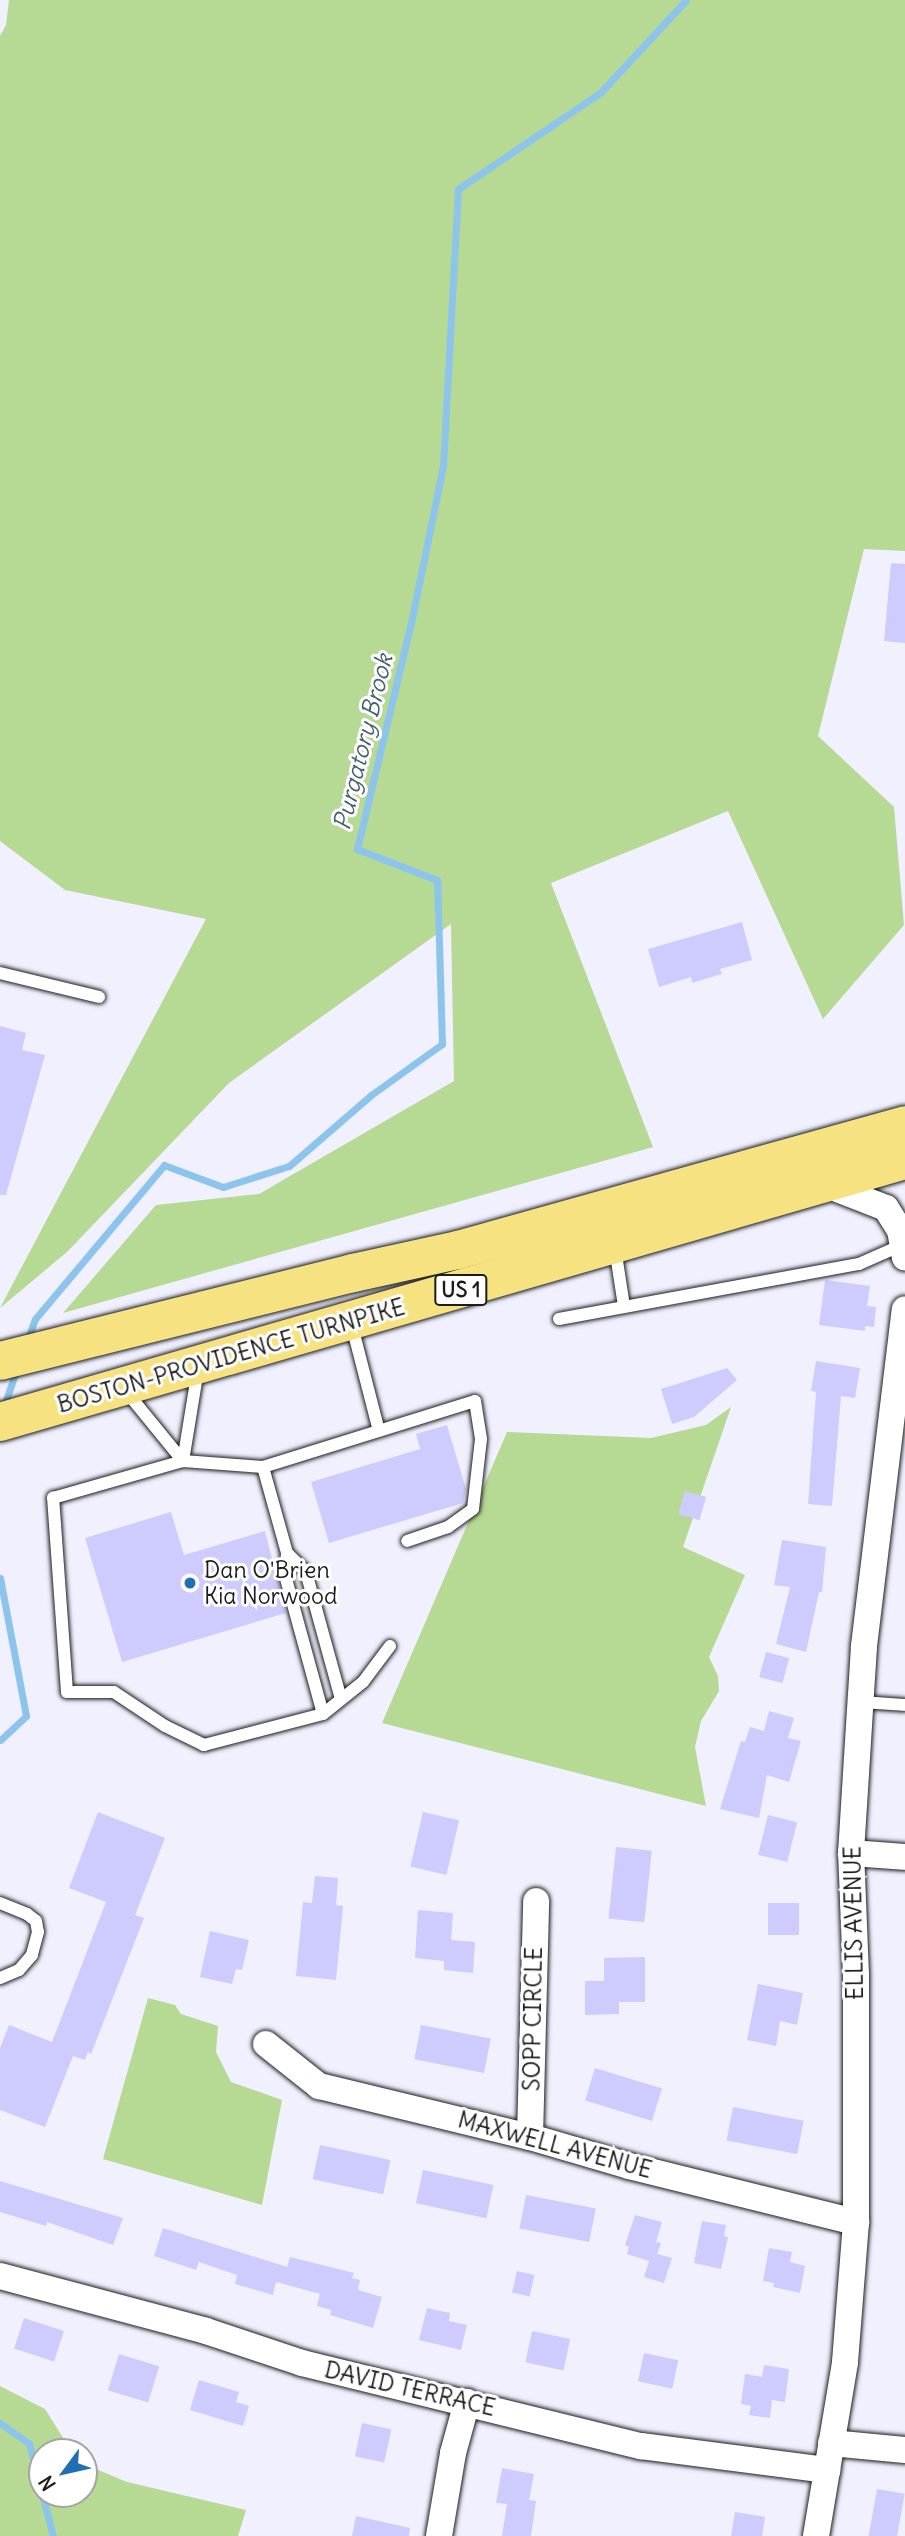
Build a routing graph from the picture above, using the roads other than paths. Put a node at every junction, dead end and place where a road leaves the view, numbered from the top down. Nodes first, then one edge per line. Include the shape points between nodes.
1 (0, 973) edge
2 (99, 997) dead end
3 (905, 1125) edge
4 (905, 1160) edge
5 (822, 1184) junction
6 (614, 1244) junction
7 (904, 1252) edge
8 (624, 1306) junction
9 (905, 1309) edge
10 (559, 1319) dead end
11 (351, 1322) junction
12 (0, 1360) edge
13 (199, 1365) junction
14 (122, 1387) junction
15 (900, 1392) edge
16 (8, 1419) edge
17 (379, 1431) junction
18 (183, 1461) junction
19 (263, 1467) junction
20 (407, 1541) dead end
21 (287, 1553) junction
22 (390, 1646) dead end
23 (341, 1699) junction
24 (860, 1702) junction
25 (905, 1705) edge
26 (323, 1714) junction
27 (851, 1853) junction
28 (905, 1857) edge
29 (536, 1901) dead end
30 (0, 1903) edge
31 (0, 1978) edge
32 (266, 2044) dead end
33 (530, 2137) junction
34 (856, 2222) junction
35 (0, 2276) edge
36 (467, 2402) junction
37 (831, 2443) junction
38 (905, 2451) edge
39 (827, 2470) junction
40 (439, 2536) edge
41 (816, 2536) edge

1 - 2 lane
3 - 12 main road, BOSTON-PROVIDENCE TURNPIKE / US 1 via 458,1250
4 - 5 main road, BOSTON-PROVIDENCE TURNPIKE / US 1
5 - 6 main road, BOSTON-PROVIDENCE TURNPIKE / US 1
5 - 7 street via 886,1208 900,1230
6 - 8 lane
6 - 11 main road, BOSTON-PROVIDENCE TURNPIKE / US 1
7 - 8 lane
8 - 10 lane
9 - 15 street, ELLIS AVENUE
11 - 13 main road, BOSTON-PROVIDENCE TURNPIKE / US 1
11 - 17 lane
13 - 14 main road, BOSTON-PROVIDENCE TURNPIKE / US 1
13 - 18 lane
14 - 16 main road, BOSTON-PROVIDENCE TURNPIKE / US 1
14 - 18 lane
15 - 24 street, ELLIS AVENUE
17 - 19 lane
17 - 20 lane via 475,1401 481,1440 473,1509 448,1527
18 - 19 lane
18 - 26 lane via 53,1498 67,1692 114,1692 204,1745
19 - 21 lane
21 - 23 lane via 306,1572
21 - 26 lane via 285,1575
22 - 23 lane via 363,1682
23 - 26 lane
24 - 25 lane
24 - 27 street, ELLIS AVENUE
27 - 28 street
27 - 34 street, ELLIS AVENUE
29 - 33 street, SOPP CIRCLE
30 - 31 lane via 27,1914 36,1921 38,1931 26,1963
32 - 33 street, MAXWELL AVENUE via 319,2086
33 - 34 street, MAXWELL AVENUE
34 - 37 street, ELLIS AVENUE via 845,2362
35 - 36 street, DAVID TERRACE via 206,2331 302,2363
36 - 39 street, DAVID TERRACE via 641,2446
36 - 40 street
37 - 38 street
37 - 39 street, ELLIS AVENUE
39 - 41 street, ELLIS AVENUE

